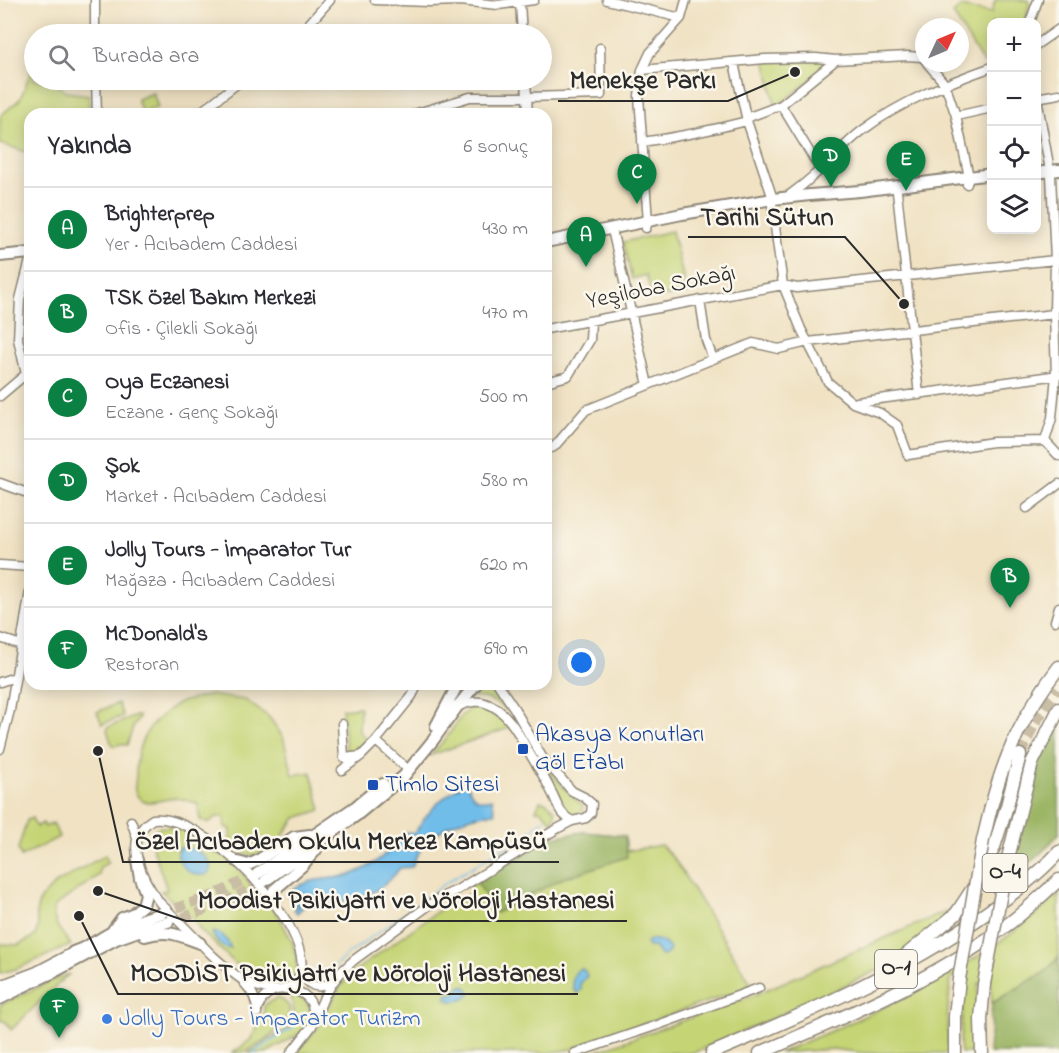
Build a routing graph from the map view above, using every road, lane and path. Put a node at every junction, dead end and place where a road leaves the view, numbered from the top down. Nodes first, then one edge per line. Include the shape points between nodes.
1 (95, 0) edge
2 (330, 0) edge
3 (375, 0) edge
4 (534, 0) edge
5 (607, 0) edge
6 (686, 0) edge
7 (1038, 0) edge
8 (520, 3) junction
9 (640, 4) edge
10 (681, 18) junction
11 (1031, 18) edge
12 (95, 24) edge
13 (309, 24) edge
14 (521, 24) edge
15 (1059, 29) edge
16 (1041, 42) edge
17 (600, 48) dead end
18 (915, 57) edge
19 (836, 60) junction
20 (734, 63) junction
21 (987, 69) edge
22 (642, 70) junction
23 (935, 72) edge
24 (945, 84) junction
25 (96, 90) edge
26 (229, 90) edge
27 (527, 90) edge
28 (1059, 94) edge
29 (1041, 96) edge
30 (527, 97) junction
31 (781, 105) junction
32 (97, 108) edge
33 (206, 108) edge
34 (434, 108) edge
35 (528, 108) edge
36 (987, 109) edge
37 (1041, 113) edge
38 (956, 116) junction
39 (747, 121) junction
40 (642, 142) junction
41 (1054, 167) edge
42 (820, 169) junction
43 (987, 175) edge
44 (987, 180) edge
45 (968, 181) junction
46 (807, 182) junction
47 (897, 192) junction
48 (810, 195) junction
49 (787, 198) junction
50 (772, 202) junction
51 (647, 225) junction
52 (613, 234) junction
53 (552, 241) edge
54 (552, 246) edge
55 (24, 247) edge
56 (0, 249) edge
57 (24, 254) edge
58 (0, 256) edge
59 (1055, 260) junction
60 (907, 276) junction
61 (24, 283) edge
62 (783, 285) junction
63 (700, 300) junction
64 (632, 313) junction
65 (1054, 314) junction
66 (591, 321) junction
67 (552, 328) edge
68 (912, 330) junction
69 (807, 342) junction
70 (713, 359) junction
71 (24, 362) edge
72 (1058, 375) edge
73 (24, 380) edge
74 (552, 380) edge
75 (648, 385) junction
76 (919, 395) junction
77 (0, 396) edge
78 (853, 403) junction
79 (1045, 441) junction
80 (552, 446) edge
81 (1059, 456) edge
82 (0, 483) edge
83 (1059, 484) edge
84 (24, 492) edge
85 (1027, 508) dead end
86 (0, 565) edge
87 (24, 567) edge
88 (1059, 607) edge
89 (1055, 621) dead end
90 (0, 638) edge
91 (24, 644) edge
92 (24, 647) edge
93 (1059, 667) edge
94 (15, 677) junction
95 (0, 682) edge
96 (415, 690) edge
97 (455, 690) edge
98 (471, 690) edge
99 (502, 690) edge
100 (457, 707) junction
101 (1059, 709) edge
102 (342, 724) dead end
103 (376, 741) junction
104 (0, 749) edge
105 (362, 756) junction
106 (404, 766) junction
107 (342, 770) dead end
108 (996, 806) junction
109 (131, 821) dead end
110 (572, 821) junction
111 (313, 834) junction
112 (329, 836) junction
113 (137, 838) junction
114 (1059, 852) edge
115 (137, 860) junction
116 (238, 862) junction
117 (1059, 880) edge
118 (273, 901) junction
119 (111, 932) junction
120 (200, 943) junction
121 (79, 951) junction
122 (301, 970) junction
123 (50, 974) junction
124 (238, 976) junction
125 (0, 981) edge
126 (334, 981) junction
127 (868, 984) junction
128 (19, 985) junction
129 (0, 987) edge
130 (315, 987) junction
131 (759, 988) dead end
132 (282, 989) junction
133 (0, 996) edge
134 (305, 996) junction
135 (324, 997) junction
136 (312, 1026) junction
137 (291, 1053) edge
138 (575, 1053) edge
139 (712, 1053) edge
140 (760, 1053) edge
141 (955, 1053) edge
142 (982, 1053) edge

1 - 12 street
2 - 13 street
3 - 8 street
4 - 8 street
5 - 9 street
6 - 10 street
7 - 11 street
8 - 14 street
9 - 10 street
10 - 22 street via 650,53
15 - 16 street
17 - 30 street via 601,95
18 - 19 street
19 - 20 street via 775,58
19 - 31 street
20 - 22 street
20 - 39 street
21 - 24 street
22 - 40 street
23 - 24 street
24 - 38 street
24 - 42 street via 864,129
25 - 32 street
26 - 33 street
27 - 30 street
28 - 29 street
30 - 34 street via 470,97
30 - 35 street
31 - 39 street
31 - 42 street
36 - 38 street
37 - 41 street
38 - 45 street
39 - 40 street
39 - 50 street
40 - 51 street
41 - 59 street
42 - 46 street
43 - 45 main road
44 - 45 main road
45 - 47 main road
45 - 48 main road
46 - 48 street
46 - 49 street
47 - 50 main road
47 - 60 street
48 - 49 main road
49 - 50 main road
50 - 51 main road via 682,214
50 - 62 street
51 - 52 main road
51 - 53 main road
52 - 54 main road
52 - 64 street
55 - 56 main road
57 - 58 main road
59 - 60 street, Yeşiloba Sokağı
59 - 65 street
60 - 62 street, Yeşiloba Sokağı via 798,288
60 - 68 street
61 - 71 street via 18,339
62 - 63 street, Yeşiloba Sokağı
62 - 69 street
63 - 64 street, Yeşiloba Sokağı
63 - 70 street
64 - 66 street, Yeşiloba Sokağı
64 - 75 street
65 - 68 street
65 - 72 street
66 - 67 street, Yeşiloba Sokağı
66 - 74 street via 590,340 568,376
68 - 69 street
68 - 76 street
69 - 70 street via 779,349 753,344
69 - 78 street via 828,382
70 - 75 street
72 - 76 street
72 - 79 street
73 - 77 street
75 - 80 street via 586,410
76 - 78 street
78 - 79 street via 880,413 897,425 908,455 993,442
79 - 81 street
82 - 84 street
83 - 85 street
86 - 87 street
88 - 89 street
90 - 91 street
92 - 94 street
93 - 108 highway via 1040,692 1012,744 999,779
94 - 95 street
94 - 104 street
96 - 103 street
97 - 106 main road via 431,735
98 - 100 main road
99 - 110 street via 543,757 572,791 592,804 586,818
100 - 110 street via 471,702 486,703 512,723 559,810
100 - 112 main road via 404,776
101 - 142 highway, O-4, bridge via 1032,764 1006,866 984,984
102 - 105 street via 344,758
103 - 105 street
103 - 106 street
105 - 107 street
106 - 111 main road via 355,807
108 - 127 highway via 1020,755 994,847 967,899 956,914
108 - 141 highway, bridge via 983,840 959,979
109 - 113 street
110 - 126 street via 432,903 348,965
111 - 112 main road via 261,877
111 - 116 main road via 294,837 248,865
112 - 118 main road via 274,890
113 - 115 street
113 - 116 street via 153,819 168,820 200,833
114 - 127 highway, O-1 via 1026,883 966,927
115 - 119 main road via 146,894 143,904 122,918
115 - 120 street via 160,903
116 - 118 street
117 - 140 highway, O-1 via 1010,922 942,966 878,1001
118 - 122 street via 294,937
119 - 121 main road
119 - 123 main road via 144,918 165,918
120 - 123 main road via 170,932 155,933
120 - 124 street
121 - 125 main road
121 - 128 highway
122 - 130 street
122 - 132 street via 296,980
123 - 128 main road
124 - 132 street via 250,984
124 - 132 street via 251,990 257,1013 264,997
126 - 130 street
126 - 135 street
127 - 139 highway, O-1
128 - 129 highway
128 - 133 highway
130 - 135 street
131 - 138 street
132 - 134 street via 297,990
134 - 135 street
134 - 136 street via 313,1007
135 - 136 street
136 - 137 street

